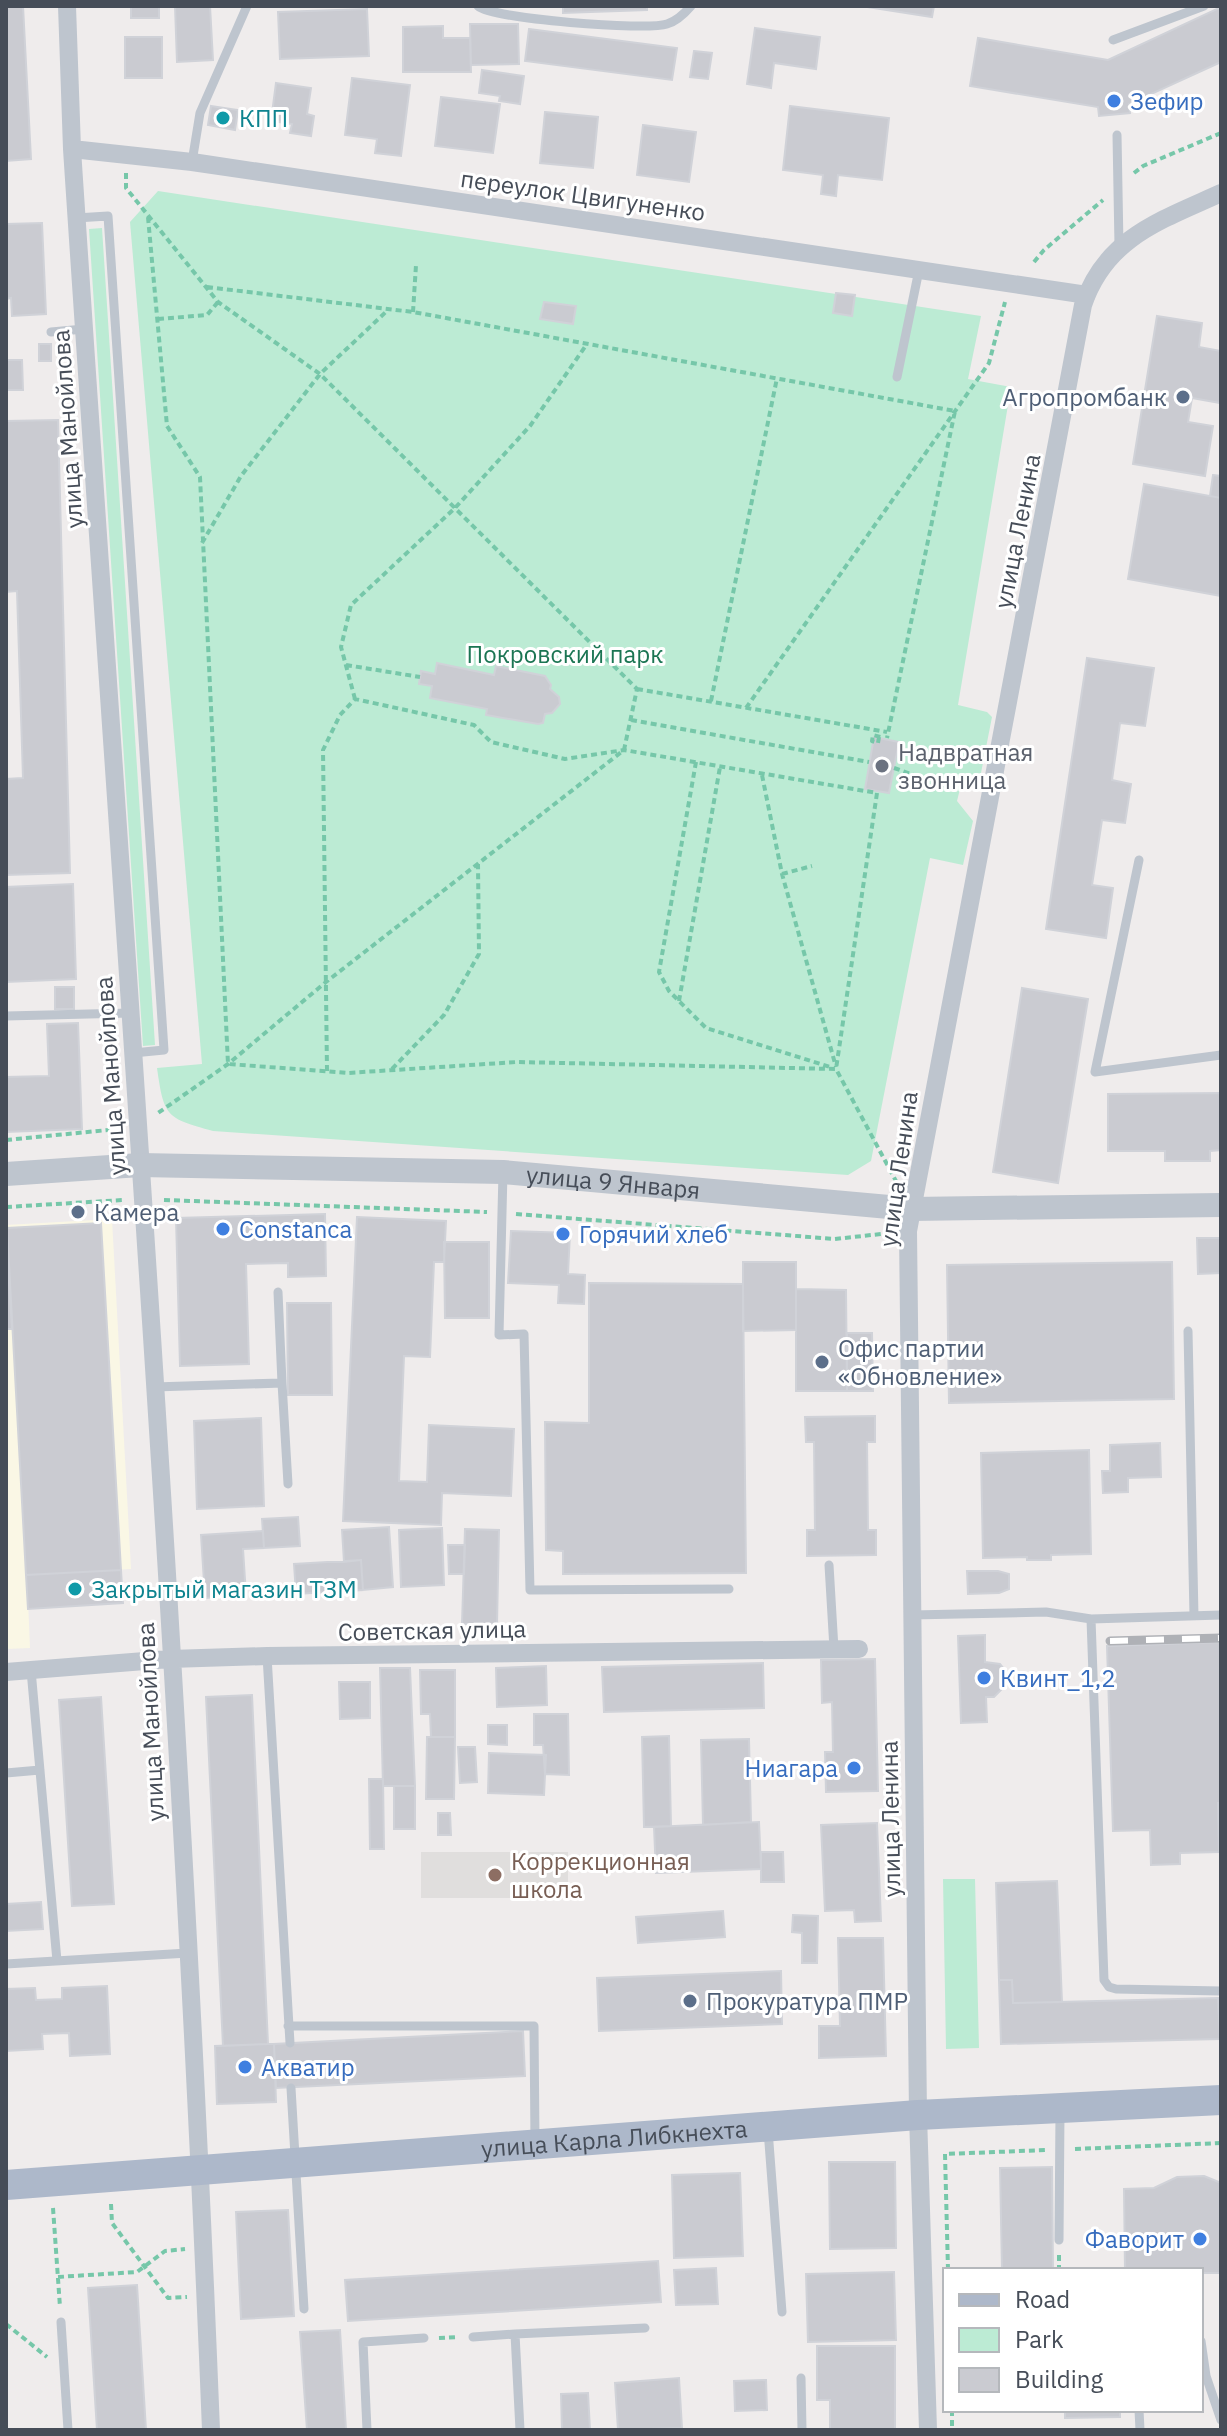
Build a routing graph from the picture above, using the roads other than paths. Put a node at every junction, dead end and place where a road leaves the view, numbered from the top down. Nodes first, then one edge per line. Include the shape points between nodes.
1 (67, 6) edge
2 (247, 6) edge
3 (478, 6) edge
4 (691, 6) edge
5 (1204, 6) edge
6 (1113, 40) dead end
7 (1117, 135) dead end
8 (72, 149) junction
9 (192, 162) junction
10 (1221, 193) edge
11 (76, 218) junction
12 (1119, 246) junction
13 (919, 270) junction
14 (1087, 295) junction
15 (84, 329) junction
16 (51, 332) dead end
17 (897, 377) dead end
18 (1139, 860) dead end
19 (130, 1013) junction
20 (6, 1016) edge
21 (133, 1053) junction
22 (1221, 1055) edge
23 (140, 1165) junction
24 (503, 1172) junction
25 (6, 1174) edge
26 (1221, 1205) edge
27 (909, 1220) junction
28 (278, 1292) dead end
29 (1188, 1331) dead end
30 (282, 1383) junction
31 (154, 1387) junction
32 (288, 1484) dead end
33 (829, 1565) dead end
34 (729, 1589) dead end
35 (912, 1615) junction
36 (1221, 1615) edge
37 (1194, 1616) junction
38 (1091, 1619) junction
39 (834, 1649) junction
40 (859, 1649) dead end
41 (267, 1656) junction
42 (170, 1659) junction
43 (31, 1670) junction
44 (6, 1672) edge
45 (40, 1770) junction
46 (6, 1773) edge
47 (188, 1953) junction
48 (57, 1961) junction
49 (6, 1964) edge
50 (1221, 1991) edge
51 (288, 2026) junction
52 (290, 2043) dead end
53 (291, 2088) dead end
54 (1221, 2100) edge
55 (1060, 2108) junction
56 (918, 2115) junction
57 (767, 2127) junction
58 (535, 2145) junction
59 (297, 2162) junction
60 (200, 2169) junction
61 (6, 2185) edge
62 (1059, 2240) dead end
63 (304, 2309) dead end
64 (782, 2312) dead end
65 (61, 2322) road end
66 (645, 2328) dead end
67 (515, 2334) junction
68 (473, 2337) road end
69 (424, 2338) road end
70 (1203, 2355) edge
71 (801, 2378) dead end
72 (1221, 2420) edge
73 (68, 2430) edge
74 (211, 2430) edge
75 (367, 2430) edge
76 (520, 2430) edge
77 (802, 2430) edge
78 (928, 2430) edge

1 - 8 street, улица Манойлова
2 - 9 lane via 200,113
3 - 4 lane via 493,14 556,22 660,26
5 - 6 lane
7 - 12 lane
8 - 9 street, переулок Цвигуненко
8 - 11 street, улица Манойлова
9 - 13 street, переулок Цвигуненко
10 - 12 street, улица Ленина via 1144,228
11 - 15 street, улица Манойлова
11 - 21 lane via 108,216 164,1050
12 - 14 street, улица Ленина
13 - 14 street, переулок Цвигуненко
13 - 17 lane
14 - 27 street, улица Ленина
15 - 16 lane
15 - 19 street, улица Манойлова
18 - 22 lane via 1095,1072
19 - 20 lane
19 - 21 street, улица Манойлова
21 - 23 street, улица Манойлова
23 - 24 street, улица 9 Января
23 - 25 street, улица 9 Января
23 - 31 street, улица Манойлова
24 - 27 street, улица 9 Января
24 - 34 lane via 499,1335 524,1334 530,1590
26 - 27 street, улица 9 Января
27 - 35 street, улица Ленина
28 - 30 lane
29 - 37 lane
30 - 31 lane
30 - 32 lane
31 - 42 street, улица Манойлова
33 - 39 lane
35 - 38 lane via 1046,1612
35 - 56 street, улица Ленина
36 - 37 lane
37 - 38 lane
38 - 50 lane via 1104,1980 1116,1989
39 - 40 street, Советская улица
39 - 41 street, Советская улица
41 - 42 street, Советская улица
41 - 51 lane
42 - 43 street, Советская улица
42 - 47 street, улица Манойлова
43 - 44 street, Советская улица
43 - 45 lane
45 - 46 lane
45 - 48 lane
47 - 48 lane
47 - 60 street, улица Манойлова
48 - 49 lane
51 - 52 lane
51 - 58 lane via 534,2026
53 - 59 lane
54 - 55 main road, улица Карла Либкнехта
55 - 56 main road, улица Карла Либкнехта
55 - 62 lane
56 - 57 main road, улица Карла Либкнехта
56 - 78 street, улица Ленина
57 - 58 main road, улица Карла Либкнехта
57 - 64 lane
58 - 59 main road, улица Карла Либкнехта
59 - 60 main road, улица Карла Либкнехта
59 - 63 lane
60 - 61 main road, улица Карла Либкнехта
60 - 74 street, улица Манойлова
65 - 73 lane
66 - 67 lane
67 - 68 lane
67 - 76 lane
69 - 75 lane via 363,2342
70 - 72 lane
71 - 77 lane

